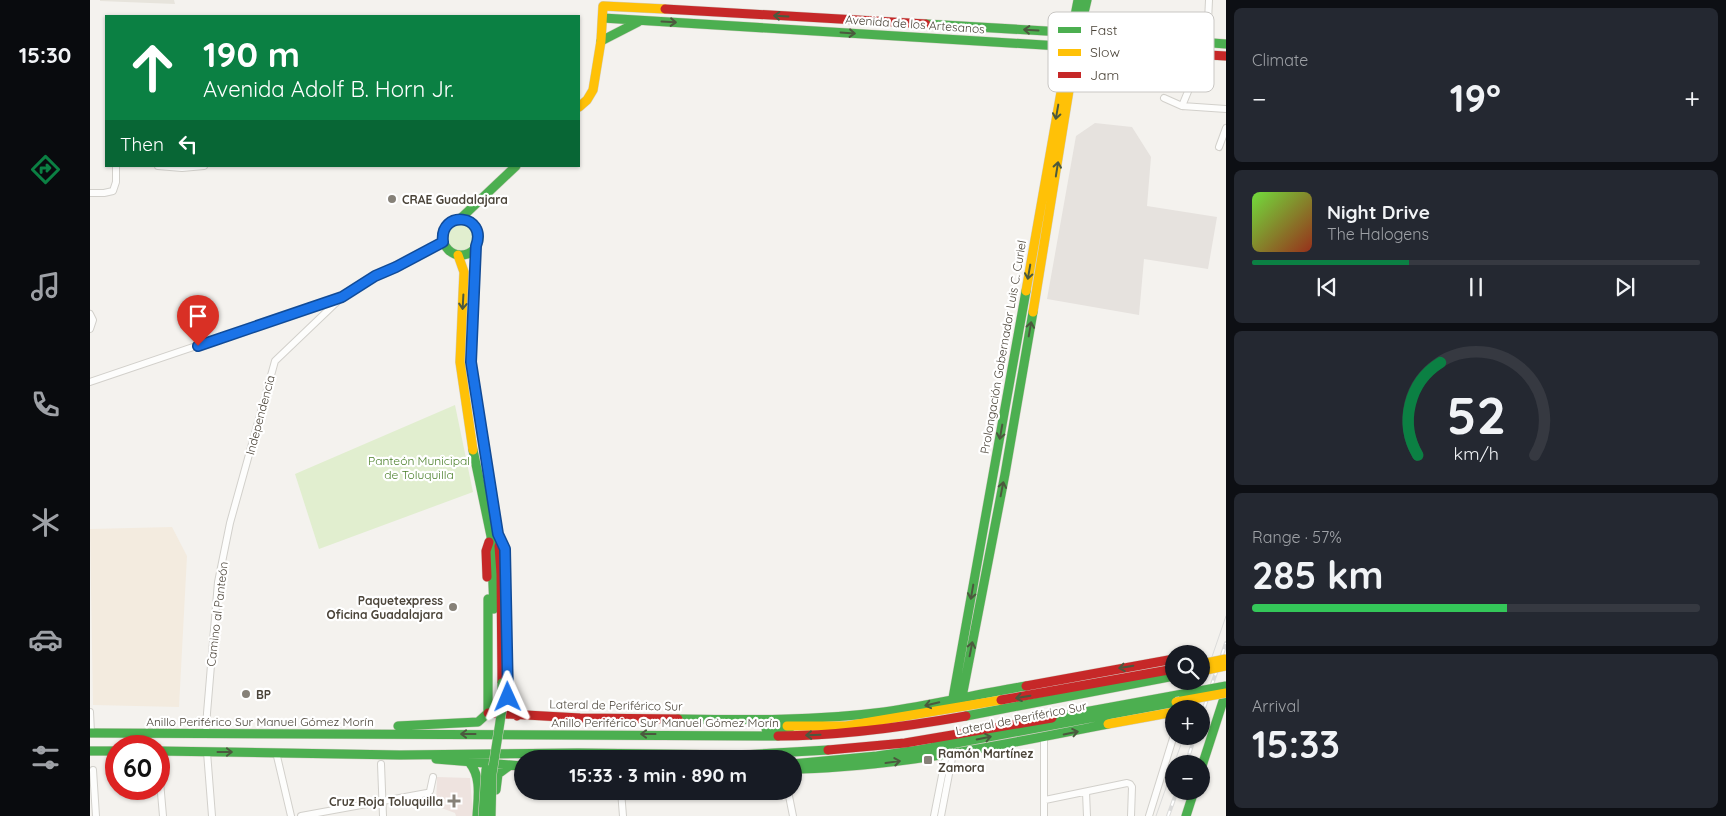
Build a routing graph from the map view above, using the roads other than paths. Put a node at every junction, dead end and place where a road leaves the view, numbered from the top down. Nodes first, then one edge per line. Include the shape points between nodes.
1 (623, 0) edge
2 (1087, 0) edge
3 (603, 3) edge
4 (641, 8) junction
5 (1083, 12) edge
6 (729, 13) junction
7 (801, 17) junction
8 (603, 18) junction
9 (640, 21) junction
10 (727, 25) junction
11 (800, 30) junction
12 (1048, 30) edge
13 (601, 41) junction
14 (1048, 45) edge
15 (1065, 92) edge
16 (1188, 92) edge
17 (1164, 98) dead end
18 (1182, 106) junction
19 (580, 107) edge
20 (1226, 109) edge
21 (1226, 128) edge
22 (1219, 146) dead end
23 (116, 167) edge
24 (170, 167) edge
25 (193, 167) edge
26 (515, 167) edge
27 (90, 193) edge
28 (484, 196) junction
29 (460, 219) junction
30 (474, 225) junction
31 (443, 242) junction
32 (476, 246) junction
33 (458, 255) junction
34 (342, 297) junction
35 (90, 314) edge
36 (90, 329) edge
37 (90, 382) edge
38 (238, 496) joint
39 (494, 535) junction
40 (1226, 659) edge
41 (1165, 661) edge
42 (1210, 662) edge
43 (1226, 666) edge
44 (1210, 669) edge
45 (1165, 671) edge
46 (1165, 678) edge
47 (498, 684) junction
48 (1226, 686) edge
49 (1226, 693) edge
50 (489, 697) junction
51 (508, 697) junction
52 (958, 698) junction
53 (1201, 700) edge
54 (1224, 704) edge
55 (1165, 708) edge
56 (90, 712) edge
57 (488, 713) junction
58 (1165, 714) edge
59 (516, 716) junction
60 (744, 720) junction
61 (791, 727) junction
62 (90, 733) edge
63 (300, 733) junction
64 (206, 734) junction
65 (697, 735) junction
66 (1044, 738) junction
67 (959, 742) junction
68 (905, 743) junction
69 (1171, 745) edge
70 (170, 751) edge
71 (207, 752) junction
72 (276, 752) junction
73 (950, 754) junction
74 (400, 755) junction
75 (1206, 755) edge
76 (469, 762) junction
77 (802, 763) edge
78 (381, 764) dead end
79 (509, 766) junction
80 (514, 766) edge
81 (802, 768) edge
82 (92, 770) dead end
83 (433, 777) dead end
84 (1086, 792) junction
85 (477, 794) junction
86 (496, 794) junction
87 (161, 800) edge
88 (622, 800) edge
89 (790, 800) edge
90 (1045, 800) junction
91 (1191, 800) edge
92 (382, 802) junction
93 (96, 816) edge
94 (162, 816) edge
95 (212, 816) edge
96 (291, 816) edge
97 (301, 816) edge
98 (383, 816) edge
99 (477, 816) edge
100 (484, 816) edge
101 (491, 816) edge
102 (496, 816) edge
103 (623, 816) edge
104 (793, 816) edge
105 (934, 816) edge
106 (941, 816) edge
107 (1044, 816) edge
108 (1087, 816) edge
109 (1130, 816) edge
110 (1149, 816) edge
111 (1186, 816) edge

1 - 4 main road
2 - 5 main road, Prolongación Gobernador Luis C. Curiel
3 - 4 main road, Avenida de los Artesanos
3 - 8 main road
4 - 6 main road, Avenida de los Artesanos
7 -> 6 main road, Avenida de los Artesanos
6 - 10 main road
7 - 11 main road
12 -> 7 main road, Avenida de los Artesanos
8 - 9 main road, Avenida de los Artesanos
8 - 13 main road
9 -> 10 main road, Avenida de los Artesanos
9 - 13 main road
10 - 11 main road, Avenida de los Artesanos
11 -> 14 main road, Avenida de los Artesanos
13 - 19 main road via 593,90
15 - 52 main road, Prolongación Gobernador Luis C. Curiel
16 - 18 street
17 - 18 street
18 - 20 street
21 - 22 street
23 - 27 street via 113,191
24 - 25 street
26 - 28 main road
28 - 29 main road
28 - 30 main road
29 - 30 main road
29 - 31 main road via 446,226
30 - 32 main road via 478,235
31 - 33 main road via 448,250
31 - 34 street, Independencia via 375,276
32 - 33 main road via 468,253
32 - 39 main road via 471,362
33 -> 39 main road via 464,272 460,362 473,450
34 - 37 street
34 - 38 street, Independencia via 275,361
35 - 36 street via 93,320
38 - 64 street, Camino al Panteón via 218,582
39 - 47 main road
39 - 50 main road via 486,551
39 - 51 main road via 505,549
40 - 42 main road, bridge
41 -> 52 main road
43 - 44 main road, bridge
45 -> 61 main road, Lateral de Periférico Sur via 886,721
46 -> 65 main road, Anillo Periférico Sur Manuel Gómez Morín via 991,713 854,733
47 - 100 main road, bridge via 485,773
47 - 101 main road, bridge via 502,709 492,774
48 - 68 main road, bridge
49 - 53 main road, Lateral de Periférico Sur, bridge
49 - 54 main road
50 - 51 main road via 498,700
50 - 57 main road
51 - 59 main road
52 -> 60 main road via 882,712
54 - 75 main road
67 -> 55 main road, Lateral de Periférico Sur
56 - 62 street
57 - 59 main road, Lateral de Periférico Sur
57 - 63 main road via 478,722 464,724 340,728
66 -> 58 main road
59 - 60 main road, Lateral de Periférico Sur
60 - 61 main road
61 - 65 main road
62 - 64 main road, Anillo Periférico Sur Manuel Gómez Morín
63 - 64 main road, Anillo Periférico Sur Manuel Gómez Morín
65 -> 63 main road, Anillo Periférico Sur Manuel Gómez Morín
66 - 73 main road
66 - 90 street
67 - 68 main road
67 - 77 main road, Lateral de Periférico Sur via 877,756
68 - 74 main road via 742,755
69 - 110 street
70 - 71 main road
71 -> 72 main road
71 - 95 street
72 - 74 main road
72 - 96 street
81 -> 73 main road via 847,767
73 - 105 street
73 - 106 street
74 - 76 main road
76 - 79 main road
76 - 85 main road via 476,771
78 - 92 street
79 - 80 main road
79 - 86 main road via 498,774
82 - 93 street
83 - 92 street via 428,793
84 - 90 street
84 - 108 street
84 - 109 street via 1130,784
85 - 86 main road via 488,785
85 - 99 main road
86 - 102 main road
87 - 94 street
88 - 103 street
89 - 104 street
90 - 107 street
91 - 111 main road
92 - 97 street
92 - 98 street

